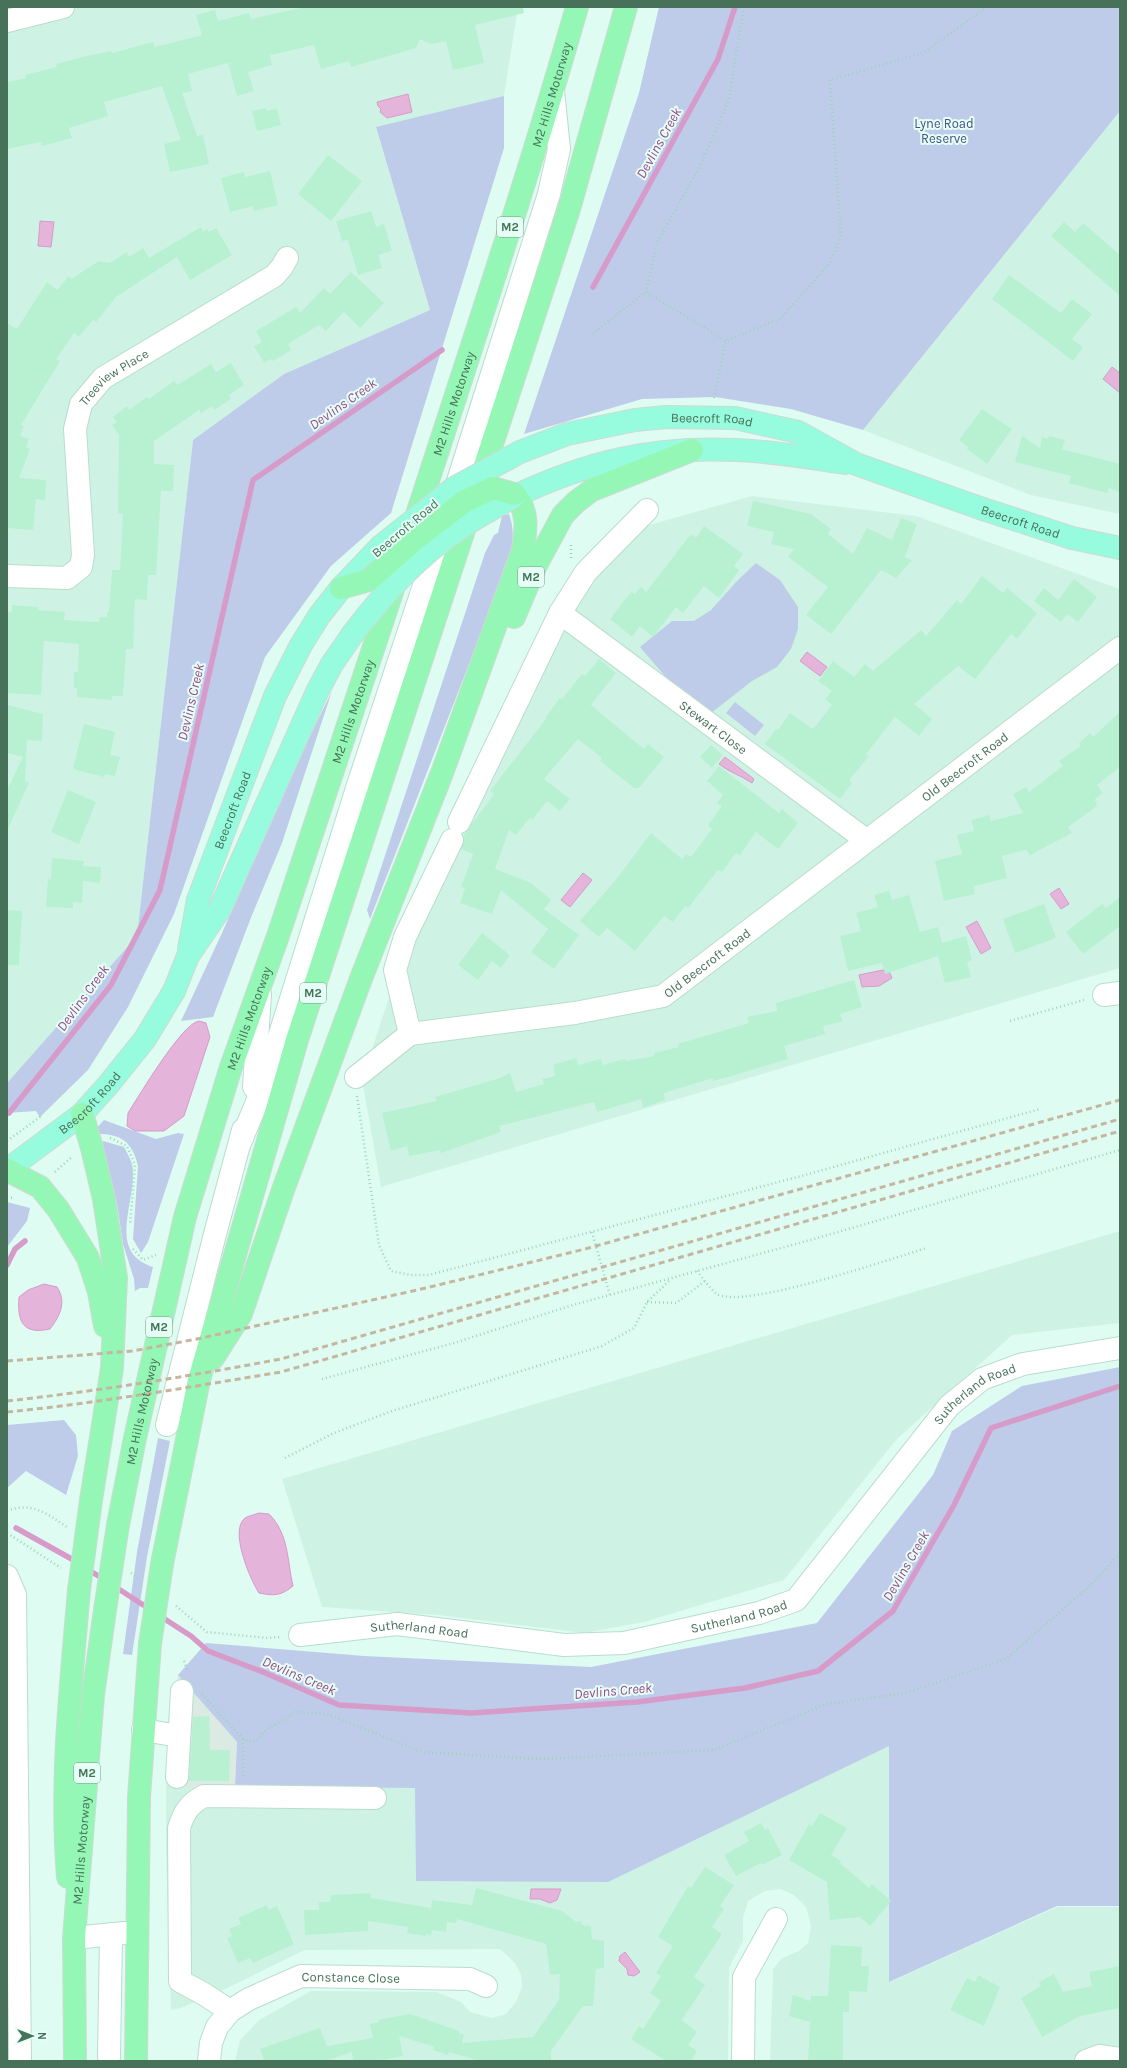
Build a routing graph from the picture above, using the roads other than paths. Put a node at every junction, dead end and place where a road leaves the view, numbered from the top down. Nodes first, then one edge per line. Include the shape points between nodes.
1 (63, 7) edge
2 (577, 7) edge
3 (626, 7) edge
4 (7, 21) edge
5 (553, 90) junction
6 (287, 258) dead end
7 (692, 450) junction
8 (856, 464) junction
9 (514, 496) junction
10 (647, 510) dead end
11 (1120, 548) edge
12 (7, 576) edge
13 (341, 588) junction
14 (560, 613) junction
15 (1120, 648) edge
16 (442, 773) junction
17 (866, 840) junction
18 (188, 956) junction
19 (261, 982) junction
20 (410, 1034) junction
21 (356, 1077) road end
22 (82, 1114) junction
23 (240, 1143) junction
24 (7, 1170) edge
25 (1120, 1348) edge
26 (112, 1368) junction
27 (199, 1380) junction
28 (167, 1425) dead end
29 (11, 1586) edge
30 (300, 1635) road end
31 (191, 1687) road end
32 (143, 1730) junction
33 (180, 1736) junction
34 (177, 1778) dead end
35 (375, 1798) dead end
36 (776, 1919) dead end
37 (138, 1931) junction
38 (111, 1934) junction
39 (74, 1938) junction
40 (486, 1986) dead end
41 (230, 2011) junction
42 (109, 2057) dead end
43 (15, 2058) edge
44 (1120, 2059) edge
45 (75, 2061) edge
46 (136, 2061) edge
47 (209, 2061) edge
48 (743, 2061) edge
49 (1086, 2061) edge

1 - 4 street
2 - 5 highway, M2 Hills Motorway / M2
3 - 27 highway, M2 via 569,209 297,1040
5 - 19 highway, M2 Hills Motorway / M2 via 374,650
5 - 23 street via 560,149 549,194 264,1085
6 - 12 street, Treeview Place via 274,276 103,378 81,404 75,429 84,555 81,567 67,578
7 - 8 main road, Beecroft Road via 736,450
7 - 9 main road, Beecroft Road via 604,462 539,484
7 - 16 highway, M2 via 592,490 563,516 536,565 457,748
8 - 11 main road, Beecroft Road via 1072,538
8 - 13 main road, Beecroft Road, bridge via 798,432 735,418 666,417 635,420 567,434 520,452 450,490 380,547
9 - 13 highway, bridge via 493,488 465,501 414,540 369,580
9 - 16 highway, M2 via 522,507 527,524 524,550
9 - 18 main road, Beecroft Road, bridge via 459,528 407,571 352,635 332,664 318,692 220,909
10 - 14 street via 586,572
13 - 18 main road, Beecroft Road via 319,616 275,696 198,900
14 - 17 street, Stewart Close
14 - 20 street via 405,937 395,970
15 - 17 street, Old Beecroft Road
16 - 27 highway, M2 via 362,976 283,1190 241,1314
17 - 20 street, Old Beecroft Road via 663,996 575,1013
18 - 22 main road, Beecroft Road via 174,991 145,1039
19 - 23 street via 256,1077
19 - 39 highway, M2 Hills Motorway / M2, bridge via 231,1067 177,1249 135,1438 118,1525 93,1695
20 - 21 street
22 - 24 main road, Beecroft Road
22 - 26 highway via 104,1199 116,1278
23 - 28 street
24 - 26 highway via 40,1187 58,1209 88,1258 99,1292
25 - 30 street, Sutherland Road via 1023,1364 982,1379 948,1406 796,1600 759,1614 624,1643 564,1645 397,1624
26 - 39 highway, bridge via 78,1590 68,1722 65,1838
27 - 32 highway, M2, bridge via 162,1564 150,1644
29 - 43 street
31 - 33 street
32 - 33 street
32 - 37 highway, M2 via 139,1797
33 - 34 street
35 - 41 street via 204,1796 184,1811 179,1828 180,1982
36 - 48 street via 744,1977
37 - 38 street
37 - 46 highway, M2
38 - 39 street
38 - 42 street
39 - 45 highway, M2 Hills Motorway / M2
40 - 41 street, Constance Close via 470,1979 301,1976 249,1999
41 - 47 street, Constance Close via 217,2027
44 - 49 street via 1099,2056

